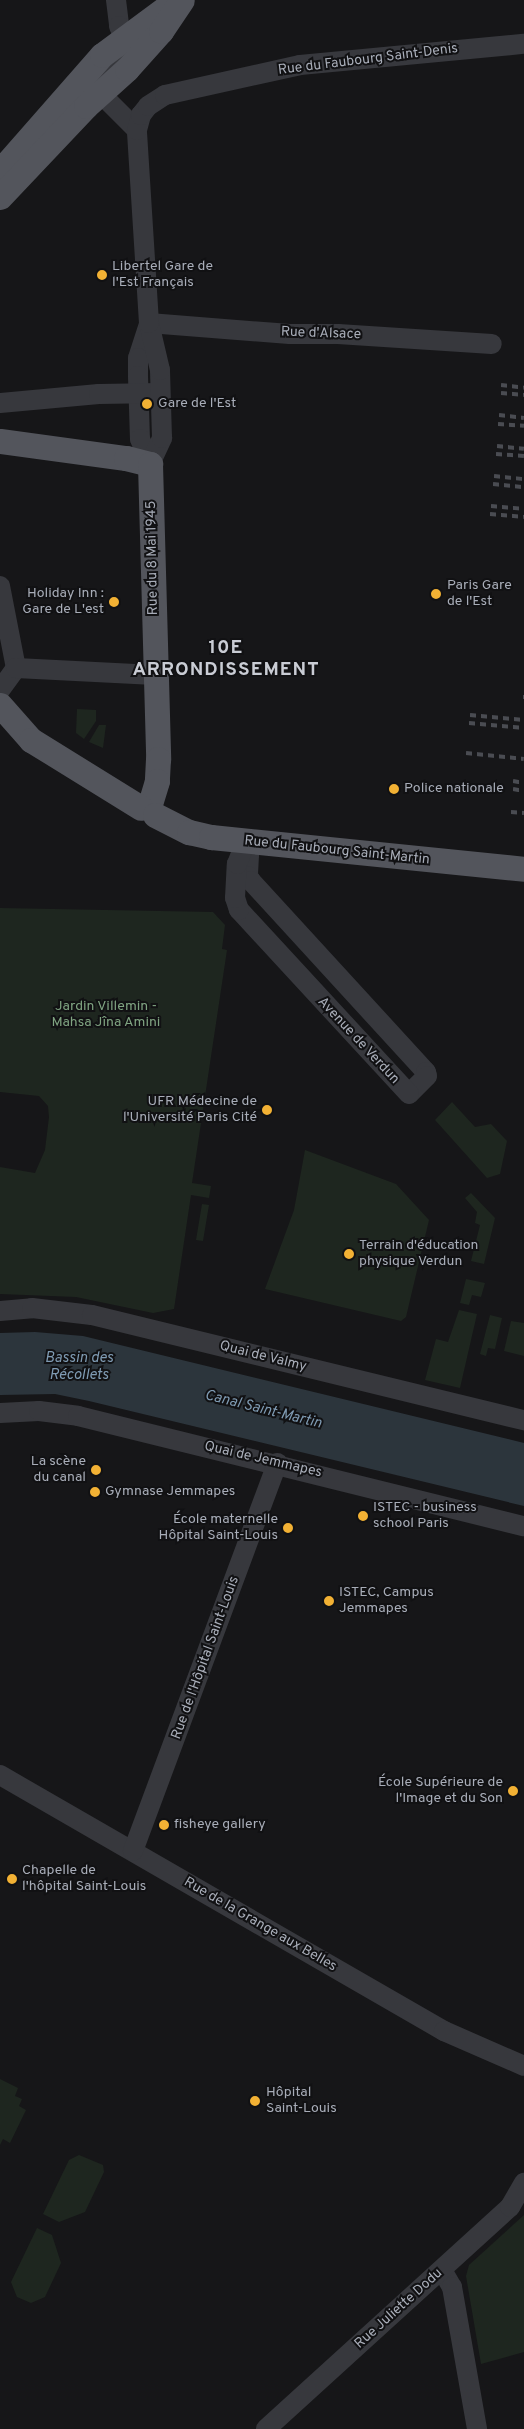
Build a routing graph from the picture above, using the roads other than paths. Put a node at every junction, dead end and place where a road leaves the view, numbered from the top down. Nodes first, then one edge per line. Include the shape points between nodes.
1 (116, 0) edge
2 (176, 0) edge
3 (182, 0) edge
4 (129, 34) junction
5 (524, 44) edge
6 (100, 93) junction
7 (156, 100) joint
8 (137, 130) junction
9 (0, 171) edge
10 (0, 197) edge
11 (149, 322) junction
12 (492, 344) dead end
13 (160, 393) junction
14 (138, 395) junction
15 (0, 403) edge
16 (0, 441) edge
17 (150, 464) junction
18 (0, 586) edge
19 (16, 668) junction
20 (155, 675) junction
21 (0, 690) edge
22 (0, 705) edge
23 (0, 729) edge
24 (31, 740) junction
25 (149, 808) junction
26 (246, 840) junction
27 (524, 870) edge
28 (234, 886) junction
29 (258, 888) junction
30 (0, 1310) edge
31 (0, 1413) edge
32 (524, 1420) edge
33 (277, 1463) junction
34 (524, 1526) edge
35 (0, 1775) edge
36 (133, 1851) junction
37 (524, 2066) edge
38 (524, 2183) edge
39 (442, 2270) junction
40 (266, 2429) edge
41 (477, 2429) edge

1 - 4 street via 119,26
2 - 4 main road
3 - 6 main road via 148,46
4 - 6 street via 104,72
4 - 9 main road via 102,55
5 - 7 street, Rue du Faubourg Saint-Denis via 300,65
6 - 8 street
6 - 10 main road
7 - 8 street, Rue du 8 Mai 1945 via 141,115
8 - 11 street, Rue du 8 Mai 1945
11 - 12 street, Rue d'Alsace via 290,334
11 - 13 street, Rue du 8 Mai 1945 via 160,370
11 - 14 street, Rue du 8 Mai 1945 via 138,358
13 - 14 street
13 - 17 street, Rue du 8 Mai 1945 via 162,438
14 - 15 street via 99,394
14 - 17 street, Rue du 8 Mai 1945 via 140,439
16 - 17 main road
17 - 20 main road, Rue du 8 Mai 1945
18 - 19 street
19 - 20 street
19 - 21 street
20 - 25 main road, Rue du 8 Mai 1945 via 158,759 157,781
22 - 24 main road, Rue du Faubourg Saint-Martin
23 - 24 main road, Rue du Faubourg Saint-Martin
24 - 25 main road, Rue du Faubourg Saint-Martin
25 - 26 main road, Rue du Faubourg Saint-Martin via 189,832
26 - 27 main road, Rue du Faubourg Saint-Martin
26 - 28 street, Avenue de Verdun via 238,853
26 - 29 street, Avenue de Verdun via 250,855 248,876
28 - 29 street
28 - 29 street, Avenue de Verdun via 236,902 247,921 409,1094 427,1076 426,1072
30 - 32 street, Quai de Valmy via 32,1308 92,1315
31 - 33 street, Quai de Jemmapes via 39,1411 78,1416
33 - 34 street, Quai de Jemmapes
33 - 36 street, Rue de l'Hôpital Saint-Louis
35 - 36 street, Rue de la Grange aux Belles
36 - 37 street, Rue de la Grange aux Belles via 444,2031
38 - 39 street, Rue Juliette Dodu via 510,2207
39 - 40 street, Rue Juliette Dodu
39 - 41 street via 452,2287

